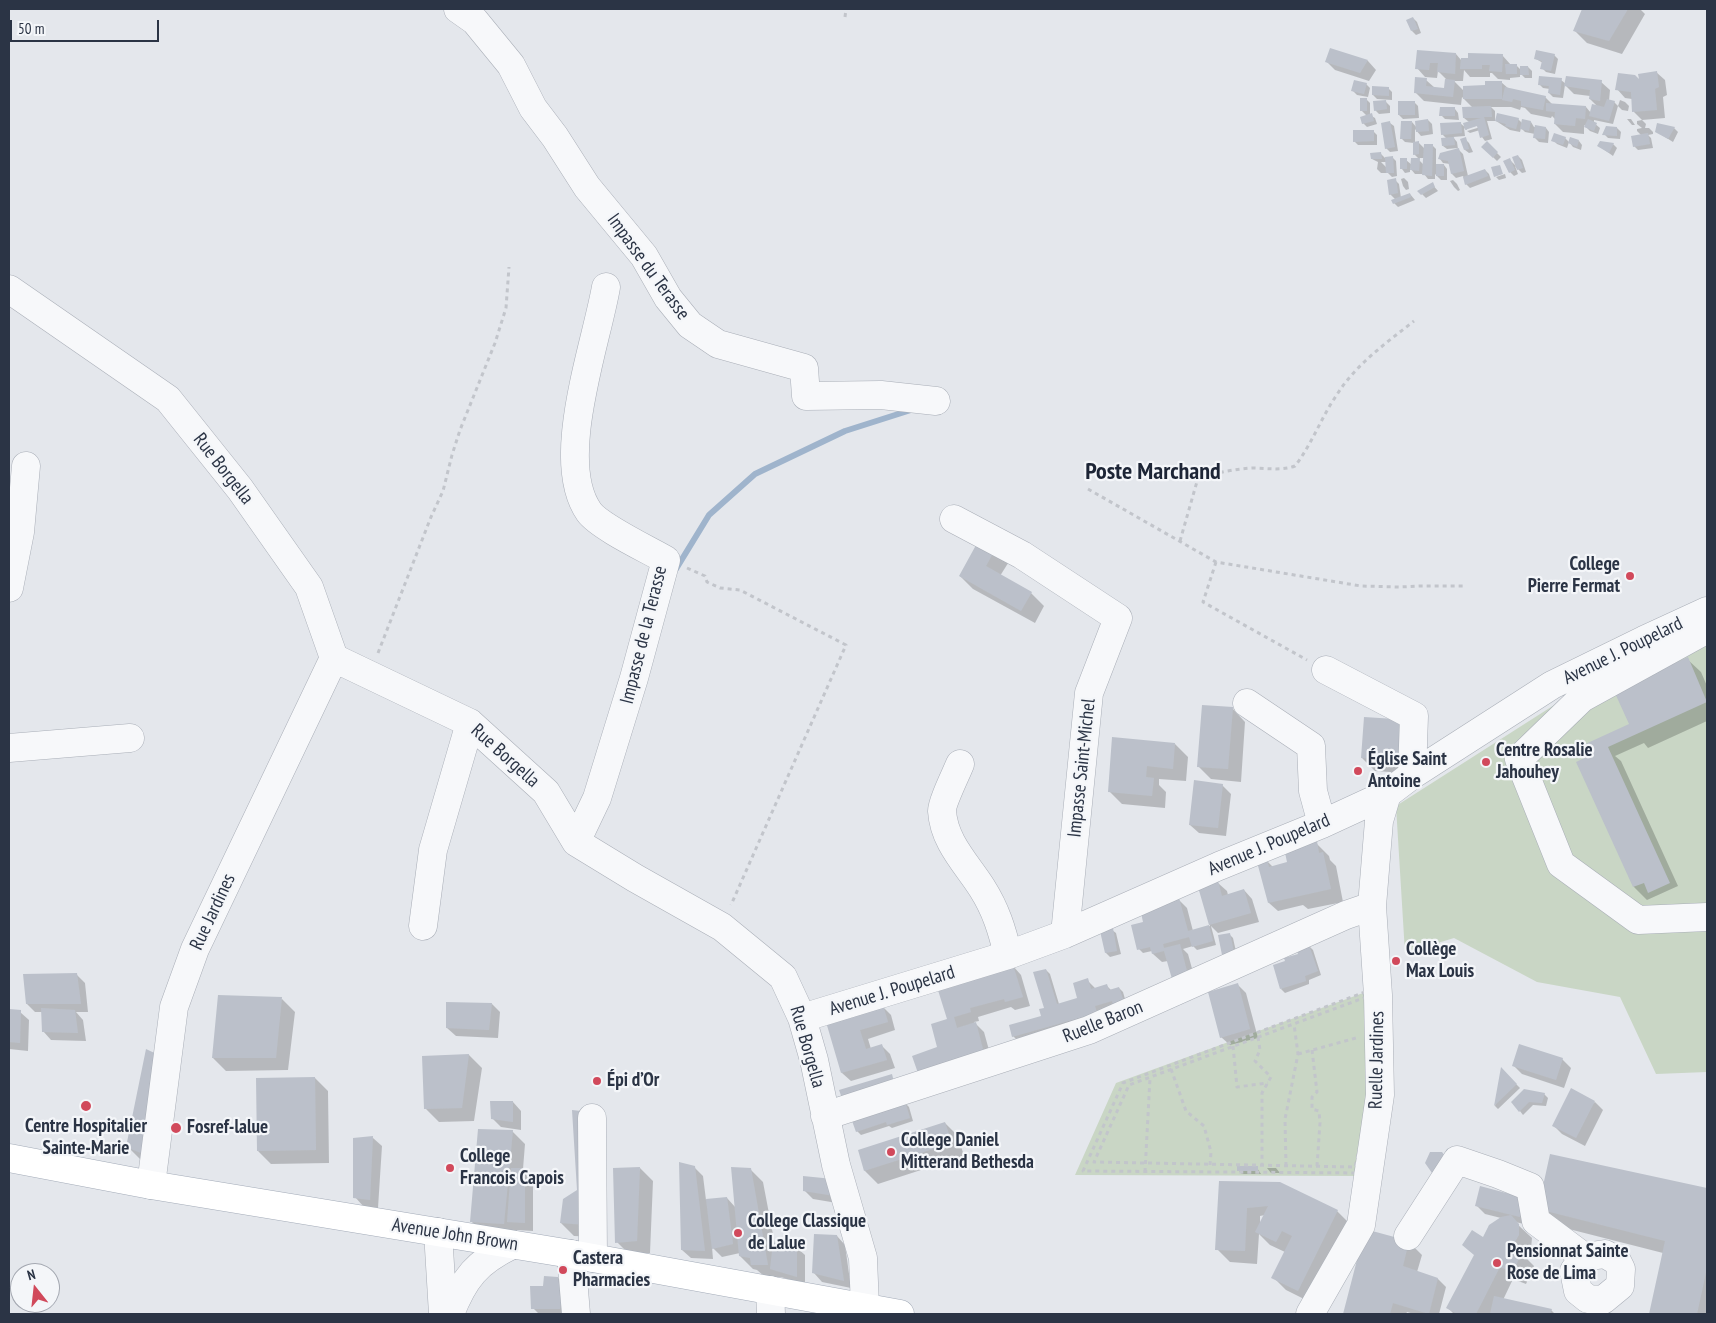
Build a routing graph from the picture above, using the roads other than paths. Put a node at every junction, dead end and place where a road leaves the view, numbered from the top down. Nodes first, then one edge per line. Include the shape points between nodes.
1 (458, 9) edge
2 (606, 287) dead end
3 (9, 289) edge
4 (936, 401) dead end
5 (26, 466) dead end
6 (954, 519) dead end
7 (9, 588) edge
8 (1707, 611) edge
9 (1707, 628) edge
10 (334, 658) junction
11 (1326, 670) road end
12 (1247, 703) dead end
13 (470, 722) junction
14 (130, 738) dead end
15 (9, 748) edge
16 (960, 764) dead end
17 (1412, 775) junction
18 (1387, 794) junction
19 (1322, 824) junction
20 (576, 842) junction
21 (1372, 906) junction
22 (1707, 917) edge
23 (423, 926) dead end
24 (1064, 934) junction
25 (1008, 955) junction
26 (802, 1018) junction
27 (825, 1116) junction
28 (592, 1118) dead end
29 (9, 1158) edge
30 (151, 1185) junction
31 (438, 1232) junction
32 (1408, 1236) dead end
33 (512, 1245) junction
34 (582, 1256) junction
35 (1584, 1257) junction
36 (770, 1302) edge
37 (865, 1307) junction
38 (1586, 1307) edge
39 (443, 1314) edge
40 (450, 1314) edge
41 (576, 1314) edge
42 (900, 1314) edge
43 (1310, 1314) edge

1 - 4 street, Impasse du Terasse via 476,21 511,65 533,108 587,187 644,256 668,298 690,325 718,344 804,368 806,396 881,395
2 - 20 street, Impasse de la Terasse via 577,414 575,458 579,494 590,514 666,560 597,798
3 - 10 street, Rue Borgella via 168,399 240,488 309,587
5 - 7 street via 20,532
6 - 24 street, Impasse Saint-Michel via 1022,555 1118,618 1089,694
8 - 17 street, Avenue J. Poupelard via 1552,685
9 - 22 street via 1582,698 1518,759 1561,864 1638,920
10 - 13 street, Rue Borgella
10 - 30 street, Rue Jardines via 195,949 174,1007
11 - 17 street via 1414,716
12 - 19 street via 1311,746 1312,791
13 - 20 street, Rue Borgella via 546,792
13 - 23 street via 433,850
14 - 15 street
16 - 25 street via 942,808 946,833 1001,924
17 - 18 street, Avenue J. Poupelard
18 - 19 street, Avenue J. Poupelard
18 - 21 street, Ruelle Jardines via 1379,821
19 - 24 street, Avenue J. Poupelard
20 - 26 street, Rue Borgella via 722,926 783,977
21 - 27 street, Ruelle Baron via 1089,1030
21 - 43 street, Ruelle Jardines via 1380,1095 1361,1225
24 - 25 street, Avenue J. Poupelard
25 - 26 street, Avenue J. Poupelard
26 - 27 street, Rue Borgella
27 - 37 street, Rue Borgella via 863,1258
28 - 34 street
29 - 30 main road, Avenue John Brown
30 - 31 main road, Avenue John Brown
31 - 33 main road, Avenue John Brown
31 - 39 street
32 - 35 street via 1457,1160 1530,1187 1536,1221
33 - 34 main road, Avenue John Brown
33 - 40 street via 479,1265
34 - 36 main road, Avenue John Brown
34 - 41 street
35 - 38 street via 1574,1271 1578,1291
35 - 38 street via 1605,1254 1620,1268 1620,1286 1603,1300
36 - 37 main road, Avenue John Brown
37 - 42 main road, Avenue John Brown

